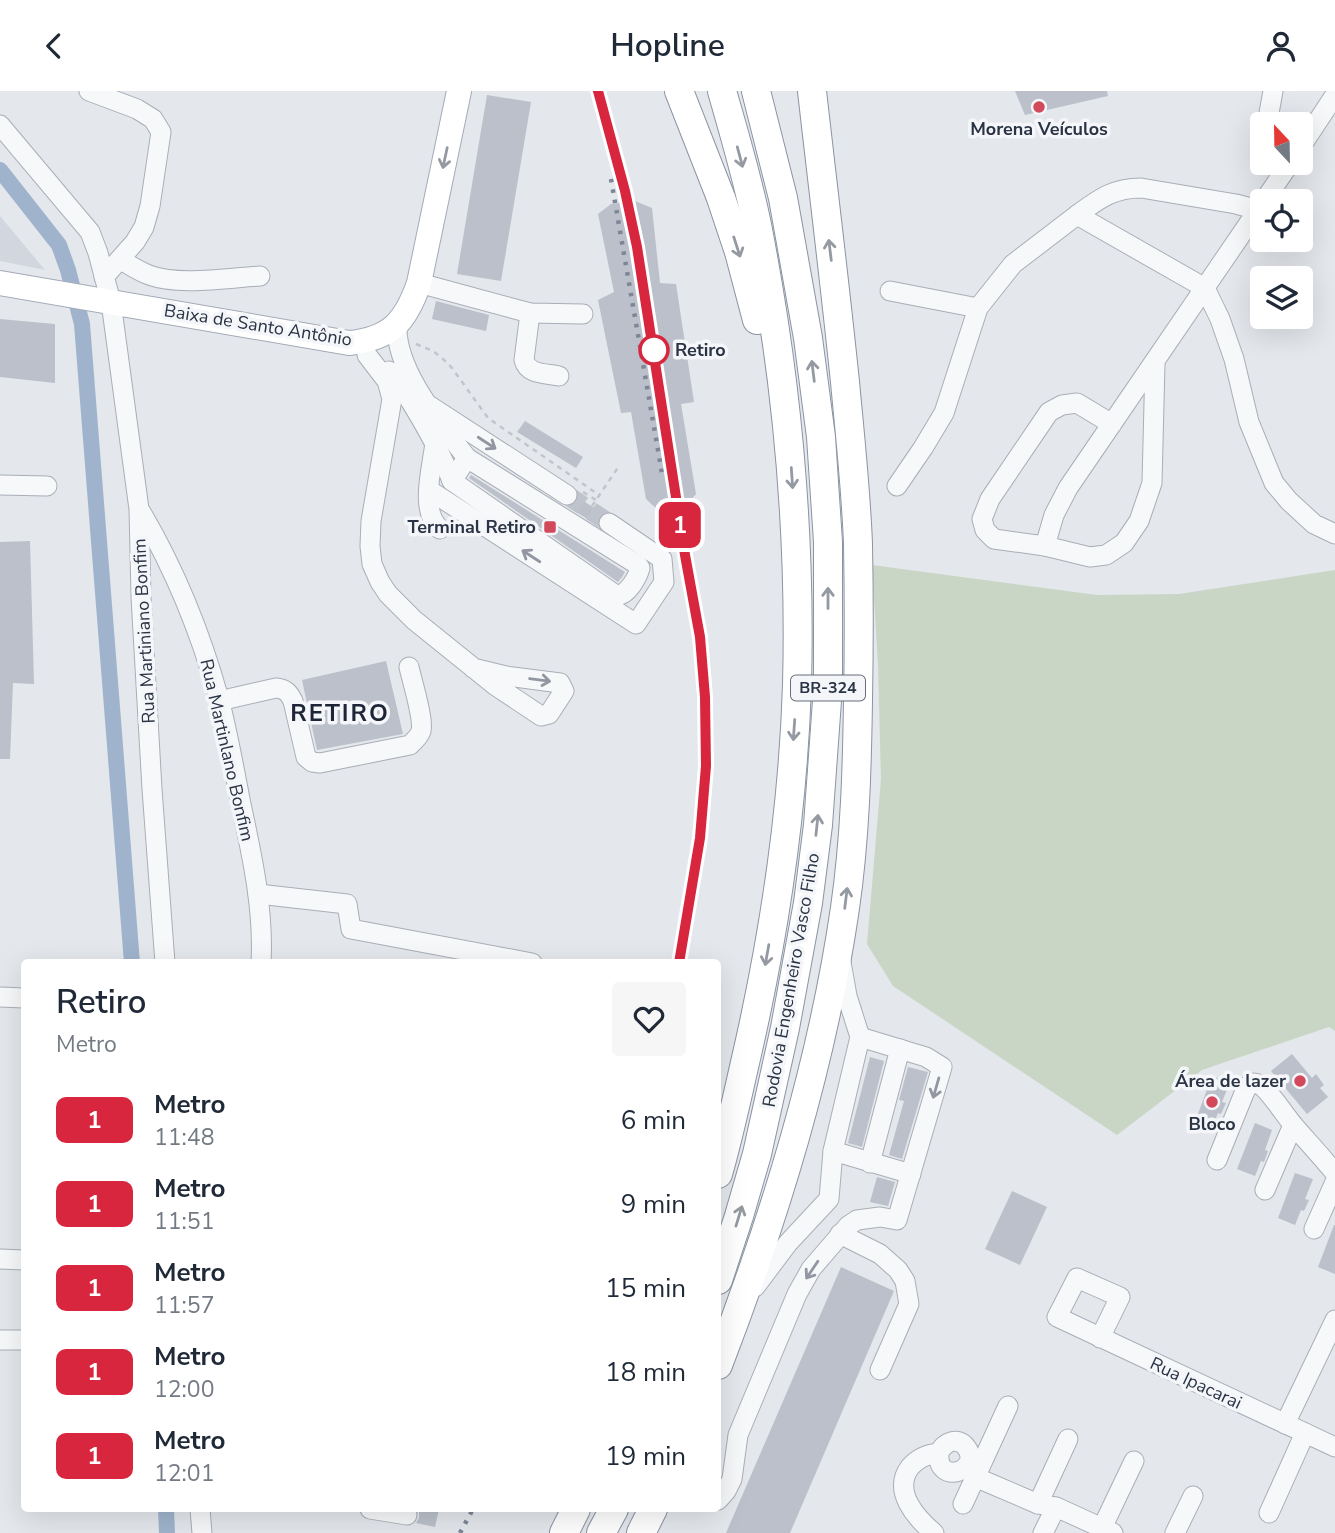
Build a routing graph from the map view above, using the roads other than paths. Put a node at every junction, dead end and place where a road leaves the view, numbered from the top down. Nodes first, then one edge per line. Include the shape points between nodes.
1 (89, 91) edge
2 (459, 91) edge
3 (679, 91) edge
4 (722, 91) edge
5 (755, 91) edge
6 (812, 91) edge
7 (1273, 91) edge
8 (1335, 95) edge
9 (1269, 112) edge
10 (0, 125) edge
11 (1313, 128) edge
12 (1250, 205) edge
13 (1077, 215) junction
14 (1250, 221) edge
15 (120, 259) junction
16 (260, 276) dead end
17 (104, 277) junction
18 (0, 283) edge
19 (419, 283) junction
20 (1205, 288) junction
21 (890, 291) dead end
22 (101, 300) junction
23 (978, 308) junction
24 (530, 313) junction
25 (583, 314) dead end
26 (397, 331) junction
27 (358, 349) junction
28 (1155, 362) junction
29 (559, 376) dead end
30 (420, 404) junction
31 (391, 408) junction
32 (1112, 424) junction
33 (789, 441) junction
34 (435, 443) junction
35 (467, 458) junction
36 (452, 481) junction
37 (0, 485) edge
38 (47, 486) dead end
39 (897, 486) dead end
40 (567, 495) tunnel mouth
41 (139, 509) junction
42 (609, 523) tunnel mouth
43 (1335, 534) edge
44 (1045, 546) junction
45 (409, 667) dead end
46 (473, 668) dead end
47 (219, 701) junction
48 (258, 894) junction
49 (808, 903) junction
50 (838, 948) junction
51 (165, 959) edge
52 (261, 959) edge
53 (511, 959) edge
54 (0, 997) edge
55 (21, 998) edge
56 (860, 1037) junction
57 (900, 1049) junction
58 (800, 1120) junction
59 (1293, 1125) junction
60 (833, 1151) junction
61 (1217, 1160) dead end
62 (721, 1163) edge
63 (870, 1163) junction
64 (1335, 1173) edge
65 (911, 1174) junction
66 (1335, 1182) edge
67 (1265, 1190) dead end
68 (829, 1199) junction
69 (857, 1220) junction
70 (1314, 1229) dead end
71 (841, 1234) junction
72 (0, 1259) edge
73 (21, 1260) edge
74 (721, 1271) edge
75 (738, 1311) junction
76 (1335, 1320) edge
77 (1100, 1338) junction
78 (0, 1340) edge
79 (21, 1340) edge
80 (721, 1357) edge
81 (880, 1370) dead end
82 (1008, 1406) dead end
83 (1285, 1424) junction
84 (1305, 1433) junction
85 (1068, 1439) dead end
86 (1335, 1447) edge
87 (939, 1453) dead end
88 (1134, 1461) dead end
89 (975, 1477) junction
90 (1193, 1496) dead end
91 (721, 1497) edge
92 (963, 1504) dead end
93 (1047, 1505) junction
94 (200, 1512) edge
95 (388, 1512) edge
96 (574, 1512) edge
97 (612, 1512) edge
98 (652, 1512) edge
99 (1269, 1513) dead end
100 (407, 1515) dead end
101 (1107, 1530) edge
102 (202, 1533) edge
103 (564, 1533) edge
104 (601, 1533) edge
105 (641, 1533) edge
106 (934, 1533) edge
107 (1043, 1533) edge
108 (1175, 1533) edge

1 - 15 street via 136,109 153,119 161,132 144,227
2 -> 19 main road
3 -> 33 highway via 739,252
4 -> 33 highway, Rodovia Engenheiro Vasco Filho / BR-324 via 758,227
49 -> 5 highway, Rodovia Engenheiro Vasco Filho / BR-324 via 828,687 824,474 801,294 783,198
50 -> 6 highway via 854,828 858,541
7 - 9 street
8 - 11 street
10 - 17 street, Rua Martiniano Bonfim via 90,232
12 - 13 street via 1128,188 1103,197
13 - 20 street
13 - 23 street via 1013,264
14 - 20 street
15 - 16 street via 151,276 173,279
15 - 17 street
17 - 22 street, Rua Martiniano Bonfim
18 - 22 main road, Baixa de Santo Antônio
19 - 24 street
19 - 26 main road
20 - 28 street
20 - 43 street via 1220,319 1249,422 1274,483 1314,524
21 - 23 street
22 - 27 main road, Baixa de Santo Antônio
22 - 41 street, Rua Martiniano Bonfim
23 - 39 street via 944,413
24 - 25 street
24 - 29 street via 526,367
26 - 27 main road, Baixa de Santo Antônio
26 - 30 street
27 - 30 street via 393,374
27 - 31 street via 387,381
28 - 32 street
28 - 44 street via 1152,483 1139,521 1124,543 1106,555 1090,558
30 - 31 street via 401,396
30 - 34 street
30 - 35 street
30 -> 40 street
31 - 46 street via 371,521 372,564 401,608
32 - 44 street via 1068,488
32 - 44 street via 1077,403 1049,412 990,499 982,519 994,539
33 -> 62 highway, Rodovia Engenheiro Vasco Filho / BR-324 via 796,546 797,686 786,824 754,1024
34 - 36 street
42 -> 34 street via 662,559 664,582 636,624 437,496
35 - 36 street
35 - 36 street via 638,565 639,574 617,595
37 - 38 street
41 - 47 street, Rua Martinlano Bonfim via 178,586
41 - 51 street, Rua Martiniano Bonfim
45 - 47 street via 421,721 416,739 410,745 320,763 306,757 293,701 283,688
47 - 48 street, Rua Martinlano Bonfim
48 - 52 street, Rua Martinlano Bonfim
48 - 53 street via 348,904 351,929
49 - 58 highway via 809,992
74 -> 49 highway, Rodovia Engenheiro Vasco Filho / BR-324 via 768,1108
50 - 56 street
50 - 58 highway via 828,1010
54 - 55 street
56 - 57 street
56 - 60 street
57 - 63 street
57 -> 65 street via 942,1067
58 - 75 highway
59 - 61 street via 1265,1089 1253,1083 1245,1091
59 - 64 street
59 - 67 street
60 - 63 street
60 - 68 street
63 - 65 street
65 - 69 street via 897,1220
66 - 70 street
68 - 69 street
68 - 75 street via 768,1268
69 - 71 street
71 - 81 street via 880,1254 905,1281 909,1304
71 -> 91 street via 797,1294 738,1435 732,1479
72 - 73 street
75 - 80 highway
76 - 83 street
77 - 77 street, Rua Ipacarai via 1057,1317 1077,1278 1120,1297
77 - 83 street, Rua Ipacarai
78 - 79 street
82 - 89 street
83 - 84 street, Rua Ipacarai
84 - 86 street, Rua Ipacarai
84 - 99 street
85 - 93 street
87 - 106 street via 911,1466 904,1486 912,1510
88 - 101 street
89 - 92 street
89 - 93 street
90 - 108 street
93 - 101 street
93 - 107 street
94 - 102 street
95 - 100 street
96 - 103 highway
97 - 104 highway
98 - 105 highway

